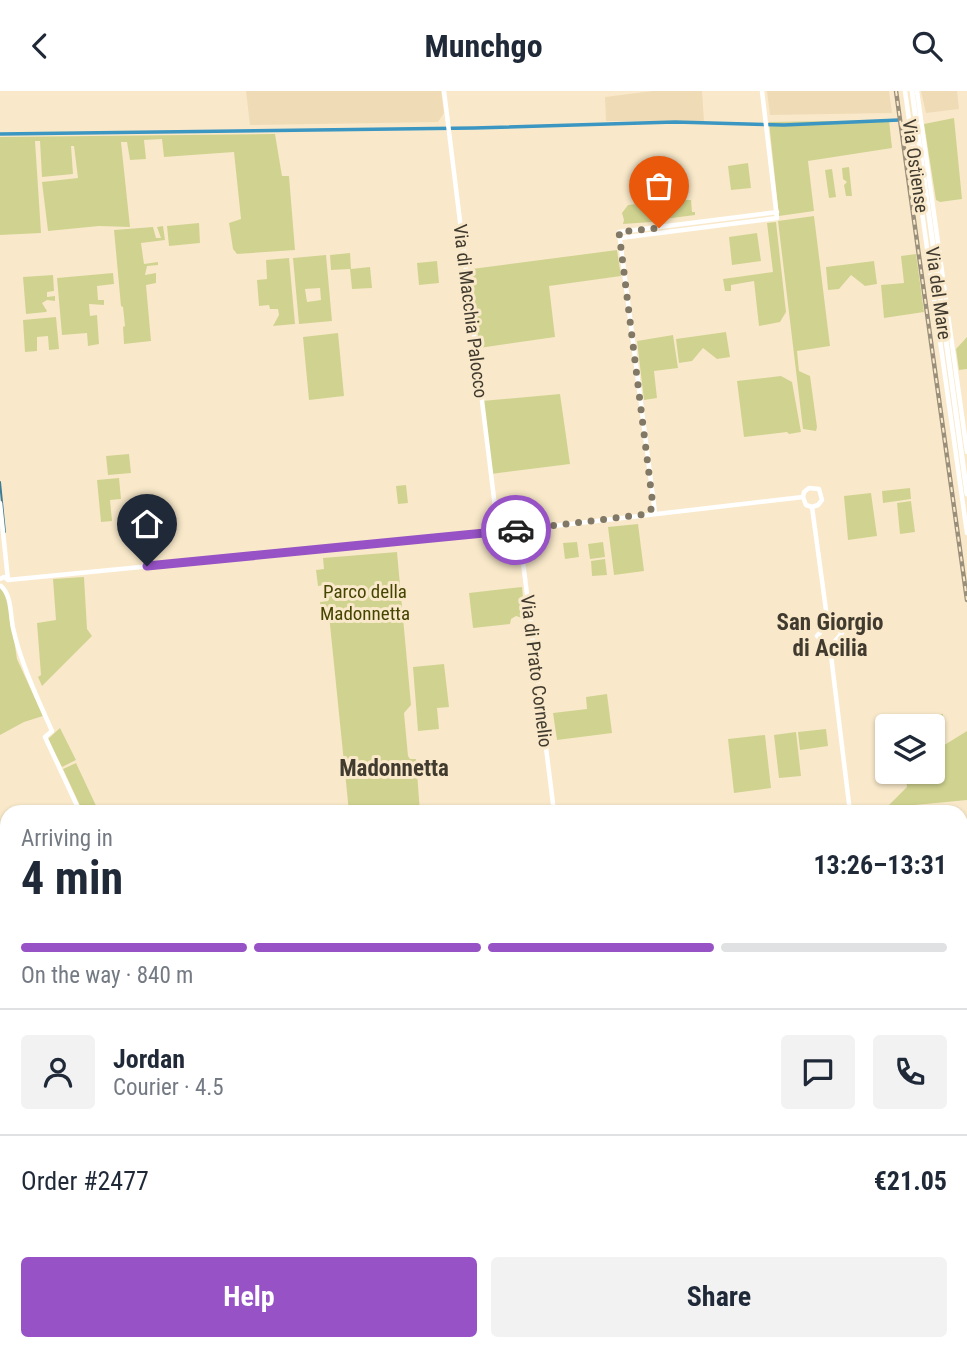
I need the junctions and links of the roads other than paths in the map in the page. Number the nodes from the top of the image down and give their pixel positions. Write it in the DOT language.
graph roads {
  1 [pos="444,91"];
  2 [pos="762,91"];
  3 [pos="905,91"];
  4 [pos="912,91"];
  5 [pos="917,91"];
  6 [pos="967,452"];
  7 [pos="967,494"];
  8 [pos="803,497"];
  9 [pos="0,503"];
  10 [pos="654,505"];
  11 [pos="812,507"];
  12 [pos="655,513"];
  13 [pos="648,514"];
  14 [pos="519,530"];
  15 [pos="498,531"];
  16 [pos="967,533"];
  17 [pos="0,579"];
  18 [pos="8,580"];
  19 [pos="1,586"];
  20 [pos="829,622"];
  21 [pos="830,647"];
  22 [pos="77,805"];
  23 [pos="553,805"];
  24 [pos="849,805"];
  1 -- 15 [label="street, Via di Macchia Palocco"];
  2 -- 10 [label="street"];
  3 -- 16 [label="street, Via Ostiense"];
  4 -- 7 [label="main road, Via del Mare"];
  5 -- 6 [label="street"];
  8 -- 11 [label="street"];
  8 -- 11 [label="street"];
  8 -- 12 [label="street"];
  9 -- 18 [label="street"];
  10 -- 12 [label="street"];
  10 -- 13 [label="street"];
  11 -- 20 [label="street"];
  12 -- 13 [label="street"];
  13 -- 14 [label="street"];
  14 -- 15 [label="street"];
  14 -- 23 [label="street, Via di Prato Cornelio"];
  15 -- 18 [label="street"];
  17 -- 18 [label="street"];
  18 -- 19 [label="street"];
  19 -- 22 [label="street"];
  20 -- 21 [label="street"];
  20 -- 21 [label="street"];
  21 -- 24 [label="street"];
}
